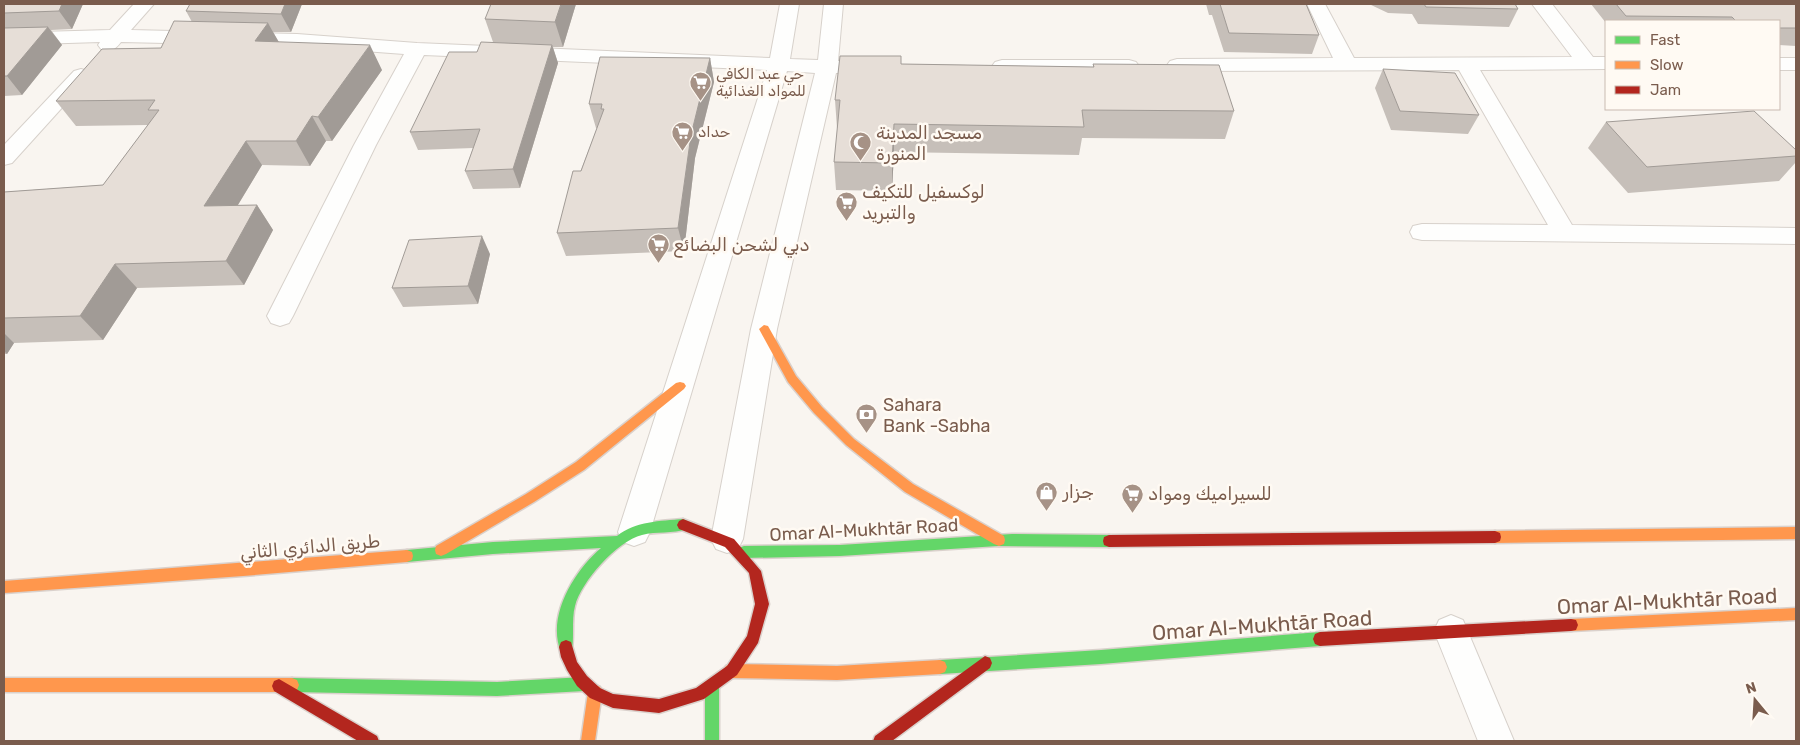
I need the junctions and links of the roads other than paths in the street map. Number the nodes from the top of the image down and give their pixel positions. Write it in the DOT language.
graph roads {
  1 [pos="144,4"];
  2 [pos="790,4"];
  3 [pos="834,4"];
  4 [pos="1316,4"];
  5 [pos="1542,4"];
  6 [pos="117,36"];
  7 [pos="4,39"];
  8 [pos="417,49"];
  9 [pos="1596,63"];
  10 [pos="1347,64"];
  11 [pos="1466,64"];
  12 [pos="1780,64"];
  13 [pos="1796,64"];
  14 [pos="779,65"];
  15 [pos="984,66"];
  16 [pos="827,67"];
  17 [pos="895,67"];
  18 [pos="4,158"];
  19 [pos="1422,232"];
  20 [pos="1565,234"];
  21 [pos="1796,236"];
  22 [pos="280,316"];
  23 [pos="764,328"];
  24 [pos="680,386"];
  25 [pos="1796,533"];
  26 [pos="627,536"];
  27 [pos="999,540"];
  28 [pos="735,546"];
  29 [pos="435,553"];
  30 [pos="4,587"];
  31 [pos="1796,614"];
  32 [pos="1451,631"];
  33 [pos="986,663"];
  34 [pos="731,671"];
  35 [pos="584,684"];
  36 [pos="4,685"];
  37 [pos="278,685"];
  38 [pos="712,688"];
  39 [pos="595,692"];
  40 [pos="372,741"];
  41 [pos="588,741"];
  42 [pos="712,741"];
  43 [pos="880,741"];
  44 [pos="1496,741"];
  1 -- 6 [label="street"];
  2 -- 14 [label="street"];
  3 -- 16 [label="street"];
  4 -- 10 [label="street"];
  5 -- 9 [label="street"];
  6 -- 7 [label="street"];
  6 -- 8 [label="street"];
  6 -- 18 [label="street"];
  8 -- 14 [label="street"];
  8 -- 22 [label="street"];
  9 -- 11 [label="street"];
  10 -- 11 [label="street"];
  10 -- 15 [label="street"];
  11 -- 20 [label="street"];
  12 -- 13 [label="street"];
  14 -- 16 [label="street"];
  14 -- 24 [label="street"];
  16 -- 17 [label="street"];
  16 -- 23 [label="street"];
  19 -- 20 [label="street"];
  20 -- 21 [label="street"];
  23 -- 27 [label="main road"];
  23 -- 28 [label="street"];
  24 -- 26 [label="street"];
  24 -- 29 [label="main road"];
  25 -- 27 [label="main road, Omar Al-Mukhtār Road"];
  26 -- 28 [label="main road, Omar Al-Mukhtār Road"];
  26 -- 29 [label="main road, طريق الدائري الثاني"];
  26 -- 35 [label="main road"];
  27 -- 28 [label="main road, Omar Al-Mukhtār Road"];
  28 -- 34 [label="main road"];
  29 -- 30 [label="main road, طريق الدائري الثاني"];
  31 -- 32 [label="main road, Omar Al-Mukhtār Road"];
  32 -- 33 [label="main road, Omar Al-Mukhtār Road"];
  32 -- 44 [label="street"];
  33 -- 34 [label="main road, Omar Al-Mukhtār Road"];
  33 -- 43 [label="main road"];
  34 -- 38 [label="main road"];
  35 -- 37 [label="main road"];
  35 -- 39 [label="main road"];
  36 -- 37 [label="main road"];
  37 -- 40 [label="main road"];
  38 -- 39 [label="main road"];
  38 -- 42 [label="main road"];
  39 -- 41 [label="main road"];
}
